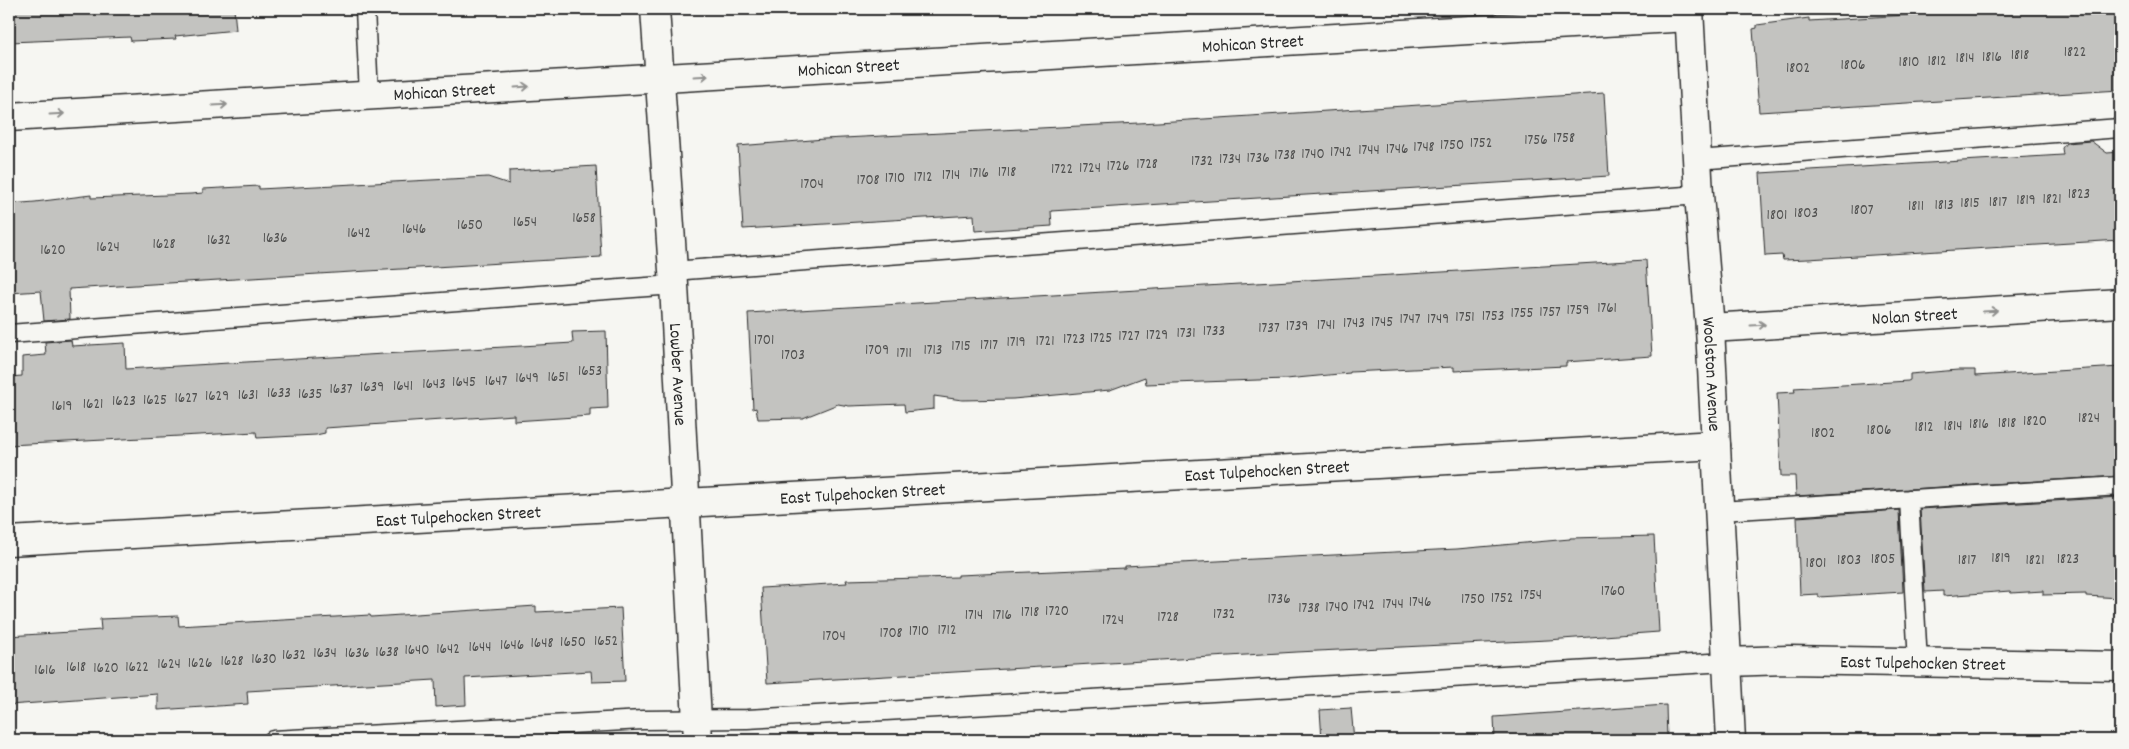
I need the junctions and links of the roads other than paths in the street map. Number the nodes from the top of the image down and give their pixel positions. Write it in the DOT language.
graph roads {
  1 [pos="365,9"];
  2 [pos="656,9"];
  3 [pos="1689,13"];
  4 [pos="660,78"];
  5 [pos="369,96"];
  6 [pos="9,117"];
  7 [pos="2120,128"];
  8 [pos="1697,160"];
  9 [pos="1699,195"];
  10 [pos="673,278"];
  11 [pos="2120,303"];
  12 [pos="1710,328"];
  13 [pos="9,334"];
  14 [pos="1716,446"];
  15 [pos="2120,486"];
  16 [pos="1909,499"];
  17 [pos="684,502"];
  18 [pos="1720,511"];
  19 [pos="9,541"];
  20 [pos="1727,662"];
  21 [pos="1918,663"];
  22 [pos="2120,666"];
  23 [pos="697,730"];
  24 [pos="273,740"];
  25 [pos="1732,740"];
  1 -- 5 [label="lane"];
  2 -- 4 [label="street, Lowber Avenue"];
  4 -- 3 [label="street, Mohican Street, one-way"];
  3 -- 8 [label="street, Woolston Avenue"];
  5 -- 4 [label="street, Mohican Street, one-way"];
  4 -- 10 [label="street, Lowber Avenue"];
  6 -- 5 [label="street, Mohican Street, one-way"];
  7 -- 8 [label="lane"];
  8 -- 9 [label="street, Woolston Avenue"];
  9 -- 10 [label="lane"];
  9 -- 12 [label="street, Woolston Avenue"];
  10 -- 13 [label="lane"];
  10 -- 17 [label="street, Lowber Avenue"];
  12 -- 11 [label="street, Nolan Street, one-way"];
  12 -- 14 [label="street, Woolston Avenue"];
  14 -- 17 [label="street, East Tulpehocken Street"];
  14 -- 18 [label="street, Woolston Avenue"];
  15 -- 16 [label="lane"];
  16 -- 18 [label="lane"];
  16 -- 21 [label="lane"];
  17 -- 19 [label="street, East Tulpehocken Street"];
  17 -- 23 [label="street, Lowber Avenue"];
  18 -- 20 [label="street, Woolston Avenue"];
  20 -- 21 [label="street, East Tulpehocken Street"];
  20 -- 23 [label="lane"];
  20 -- 25 [label="street, Woolston Avenue"];
  21 -- 22 [label="street, East Tulpehocken Street"];
  23 -- 24 [label="lane"];
}
